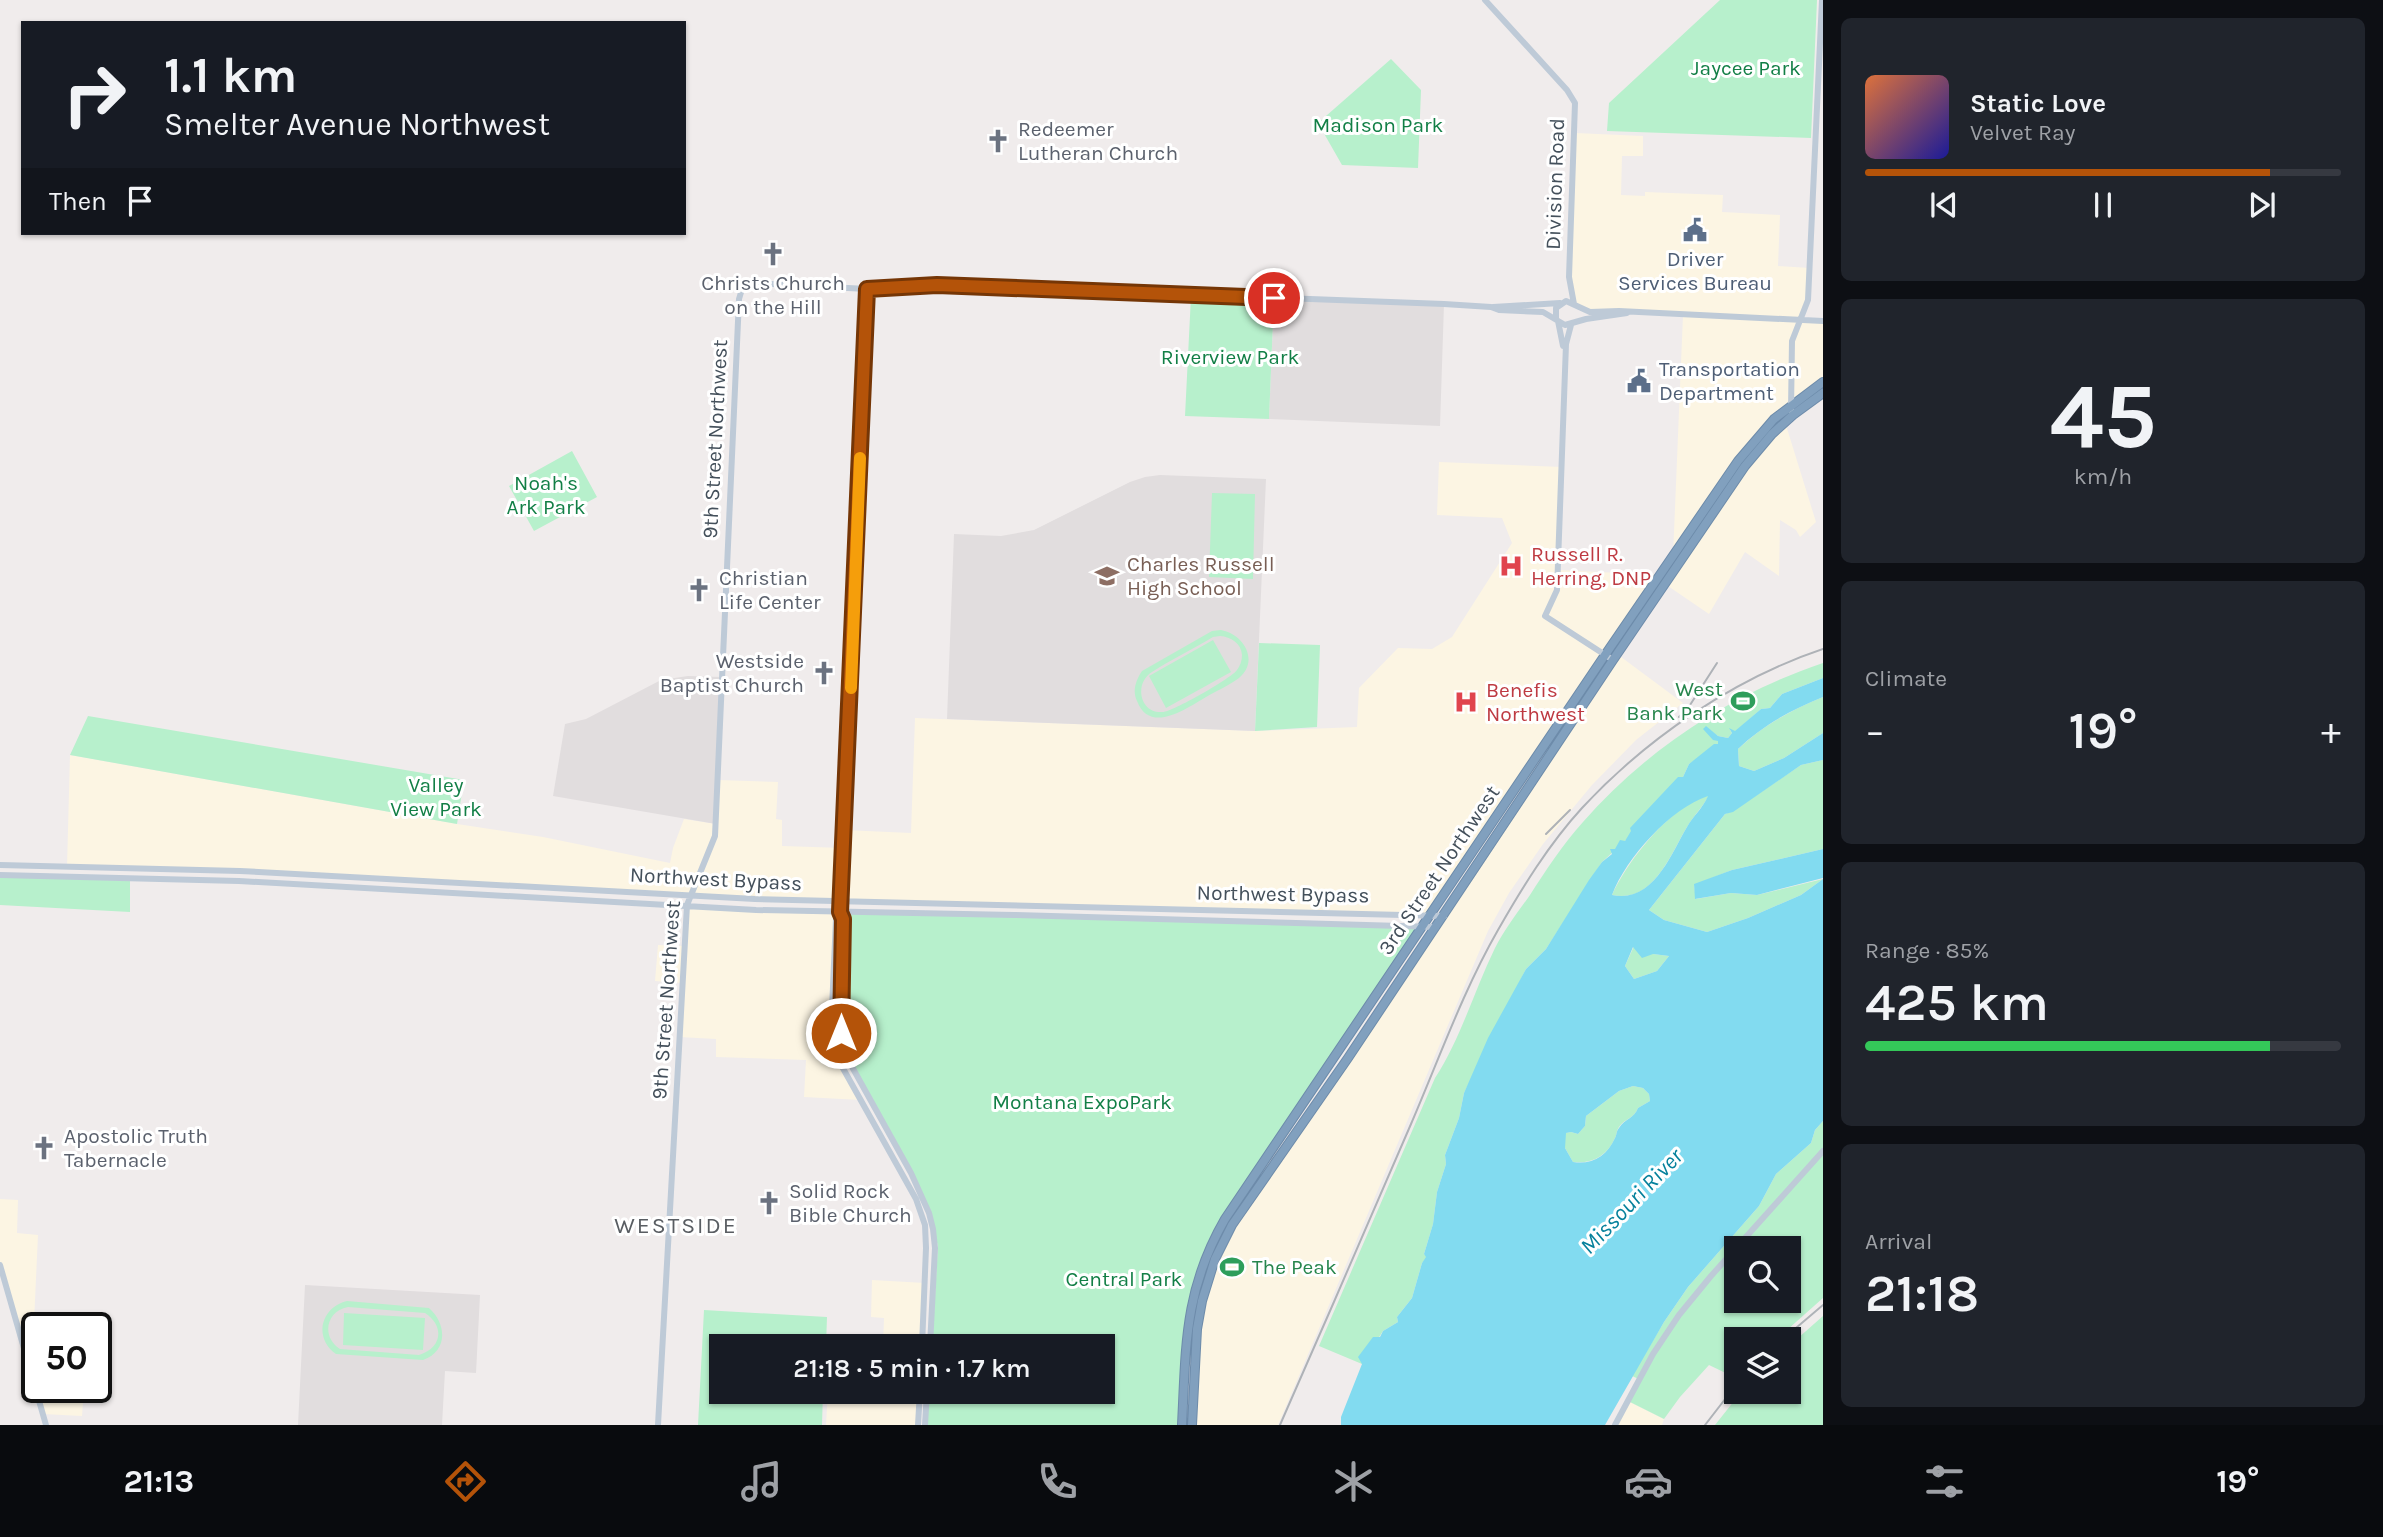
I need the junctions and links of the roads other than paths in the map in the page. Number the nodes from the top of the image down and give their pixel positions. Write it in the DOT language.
graph roads {
  1 [pos="1485,0"];
  2 [pos="1822,0"];
  3 [pos="1822,20"];
  4 [pos="1569,277"];
  5 [pos="867,289"];
  6 [pos="1562,303"];
  7 [pos="1576,306"];
  8 [pos="1491,307"];
  9 [pos="1627,313"];
  10 [pos="1557,320"];
  11 [pos="1798,321"];
  12 [pos="1823,321"];
  13 [pos="1573,323"];
  14 [pos="1566,366"];
  15 [pos="1823,382"];
  16 [pos="1823,393"];
  17 [pos="1791,410"];
  18 [pos="1609,657"];
  19 [pos="1544,754"];
  20 [pos="0,865"];
  21 [pos="0,875"];
  22 [pos="689,895"];
  23 [pos="841,902"];
  24 [pos="687,905"];
  25 [pos="840,912"];
  26 [pos="1429,915"];
  27 [pos="1444,916"];
  28 [pos="1421,927"];
  29 [pos="1436,927"];
  30 [pos="1823,1151"];
  31 [pos="0,1265"];
  32 [pos="922,1334"];
  33 [pos="931,1334"];
  34 [pos="919,1404"];
  35 [pos="926,1404"];
  36 [pos="46,1425"];
  37 [pos="658,1425"];
  38 [pos="918,1425"];
  39 [pos="925,1425"];
  40 [pos="1182,1425"];
  41 [pos="1192,1425"];
  42 [pos="1615,1425"];
  1 -- 4 [label="main road, Division Road"];
  2 -- 3 [label="main road"];
  3 -- 11 [label="main road"];
  4 -- 6 [label="main road, Division Road"];
  4 -- 7 [label="main road, Division Road"];
  5 -- 8 [label="main road"];
  5 -- 22 [label="main road, 9th Street Northwest"];
  5 -- 23 [label="main road"];
  6 -- 7 [label="main road"];
  6 -- 8 [label="main road"];
  6 -- 10 [label="main road"];
  7 -- 9 [label="main road"];
  7 -- 13 [label="main road"];
  8 -- 10 [label="main road"];
  9 -- 11 [label="main road"];
  9 -- 13 [label="main road"];
  10 -- 13 [label="main road"];
  10 -- 14 [label="main road"];
  11 -- 12 [label="main road"];
  11 -- 17 [label="main road"];
  13 -- 14 [label="main road"];
  14 -- 18 [label="main road"];
  15 -- 17 [label="highway, 3rd Street Northwest"];
  16 -- 17 [label="highway, 3rd Street Northwest"];
  17 -- 18 [label="highway, 3rd Street Northwest"];
  18 -- 19 [label="highway, 3rd Street Northwest"];
  19 -- 26 [label="highway, 3rd Street Northwest"];
  19 -- 27 [label="highway, 3rd Street Northwest"];
  20 -- 22 [label="main road, Northwest Bypass"];
  21 -- 24 [label="main road, Northwest Bypass"];
  22 -- 23 [label="main road, Northwest Bypass"];
  22 -- 24 [label="main road, 9th Street Northwest"];
  23 -- 25 [label="main road"];
  23 -- 26 [label="main road, Northwest Bypass"];
  24 -- 25 [label="main road, Northwest Bypass"];
  24 -- 37 [label="main road, 9th Street Northwest"];
  25 -- 28 [label="main road, Northwest Bypass"];
  25 -- 32 [label="main road"];
  25 -- 33 [label="main road"];
  26 -- 27 [label="main road, Northwest Bypass"];
  26 -- 28 [label="highway, 3rd Street Northwest"];
  27 -- 29 [label="highway, 3rd Street Northwest"];
  28 -- 29 [label="main road, Northwest Bypass"];
  28 -- 40 [label="highway, 3rd Street Northwest"];
  29 -- 41 [label="highway, 3rd Street Northwest"];
  30 -- 42 [label="main road"];
  31 -- 36 [label="main road"];
  34 -- 38 [label="main road"];
  35 -- 39 [label="main road"];
}
